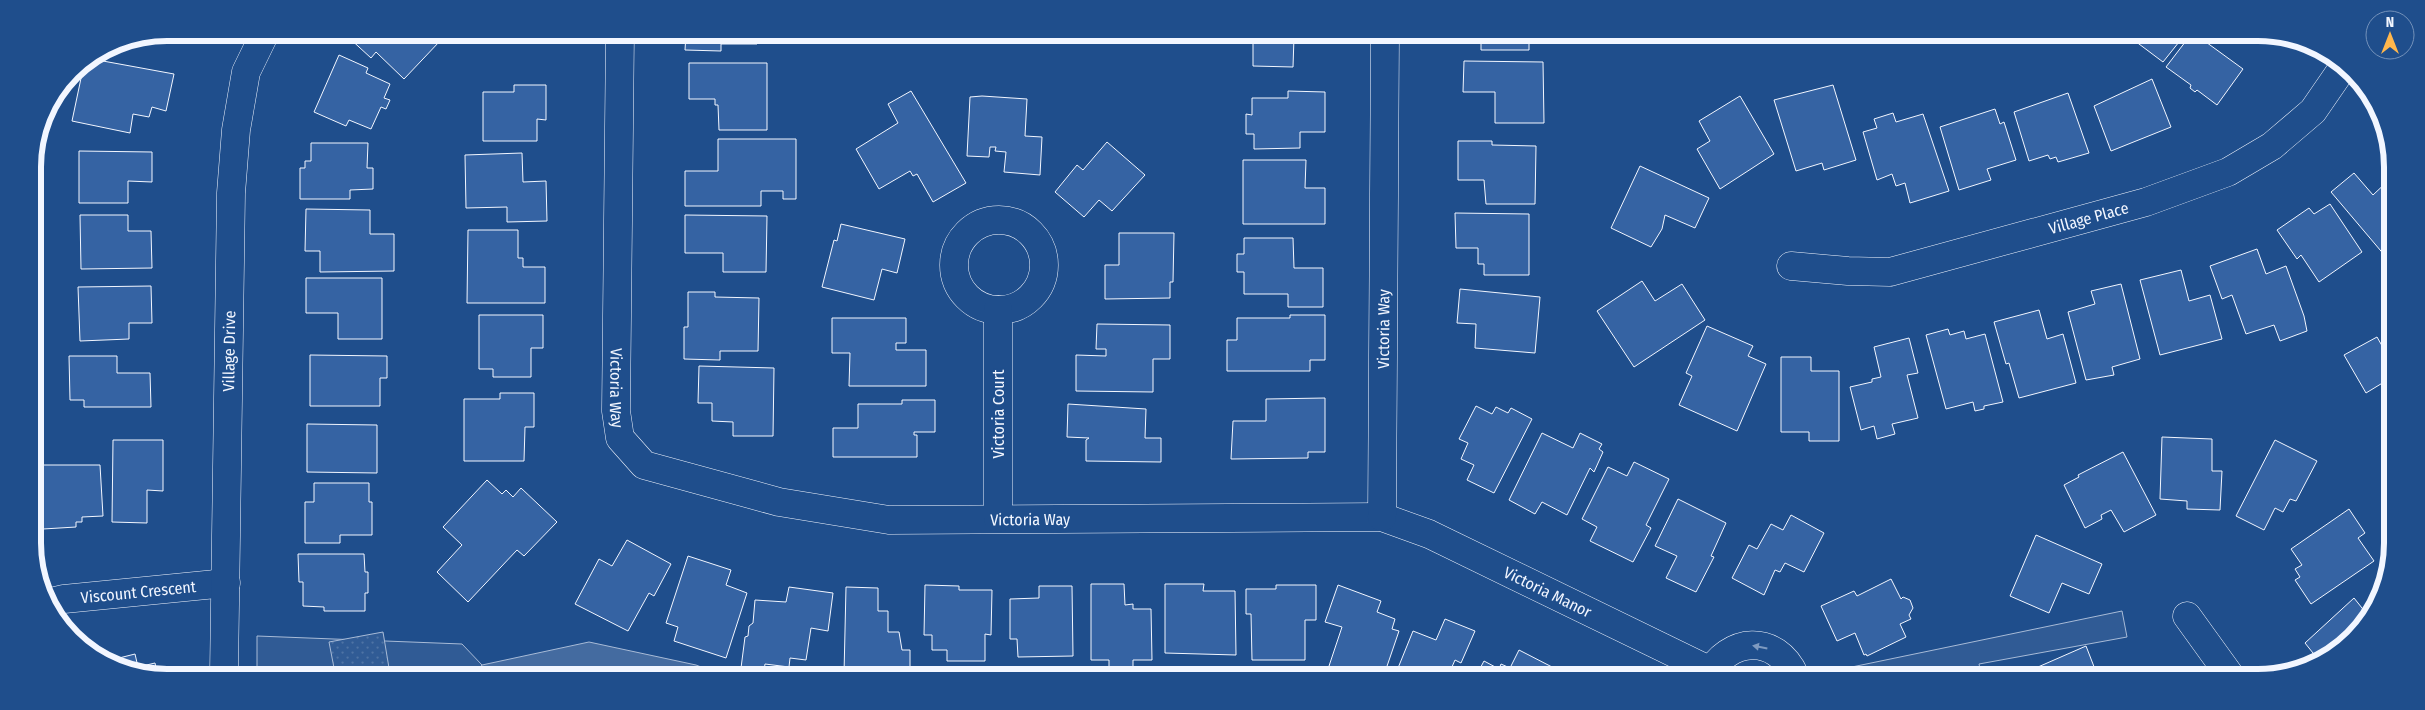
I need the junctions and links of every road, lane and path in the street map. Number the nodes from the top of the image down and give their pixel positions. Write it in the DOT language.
graph roads {
  1 [pos="261,41"];
  2 [pos="620,41"];
  3 [pos="1385,41"];
  4 [pos="2340,72"];
  5 [pos="1791,266"];
  6 [pos="998,310"];
  7 [pos="1382,517"];
  8 [pos="998,518"];
  9 [pos="226,583"];
  10 [pos="55,601"];
  11 [pos="2188,616"];
  12 [pos="1698,668"];
  13 [pos="1712,668"];
  14 [pos="1791,668"];
  15 [pos="2226,668"];
  16 [pos="224,669"];
  1 -- 9 [label="street, Village Drive"];
  2 -- 8 [label="street, Victoria Way"];
  3 -- 7 [label="street, Victoria Way"];
  4 -- 5 [label="street, Village Place"];
  6 -- 8 [label="street, Victoria Court"];
  7 -- 8 [label="street, Victoria Way"];
  7 -- 12 [label="street, Victoria Manor"];
  9 -- 10 [label="street, Viscount Crescent"];
  9 -- 16 [label="street, Village Drive"];
  11 -- 15 [label="street"];
  14 -- 13 [label="street, Victoria Manor, one-way"];
}
